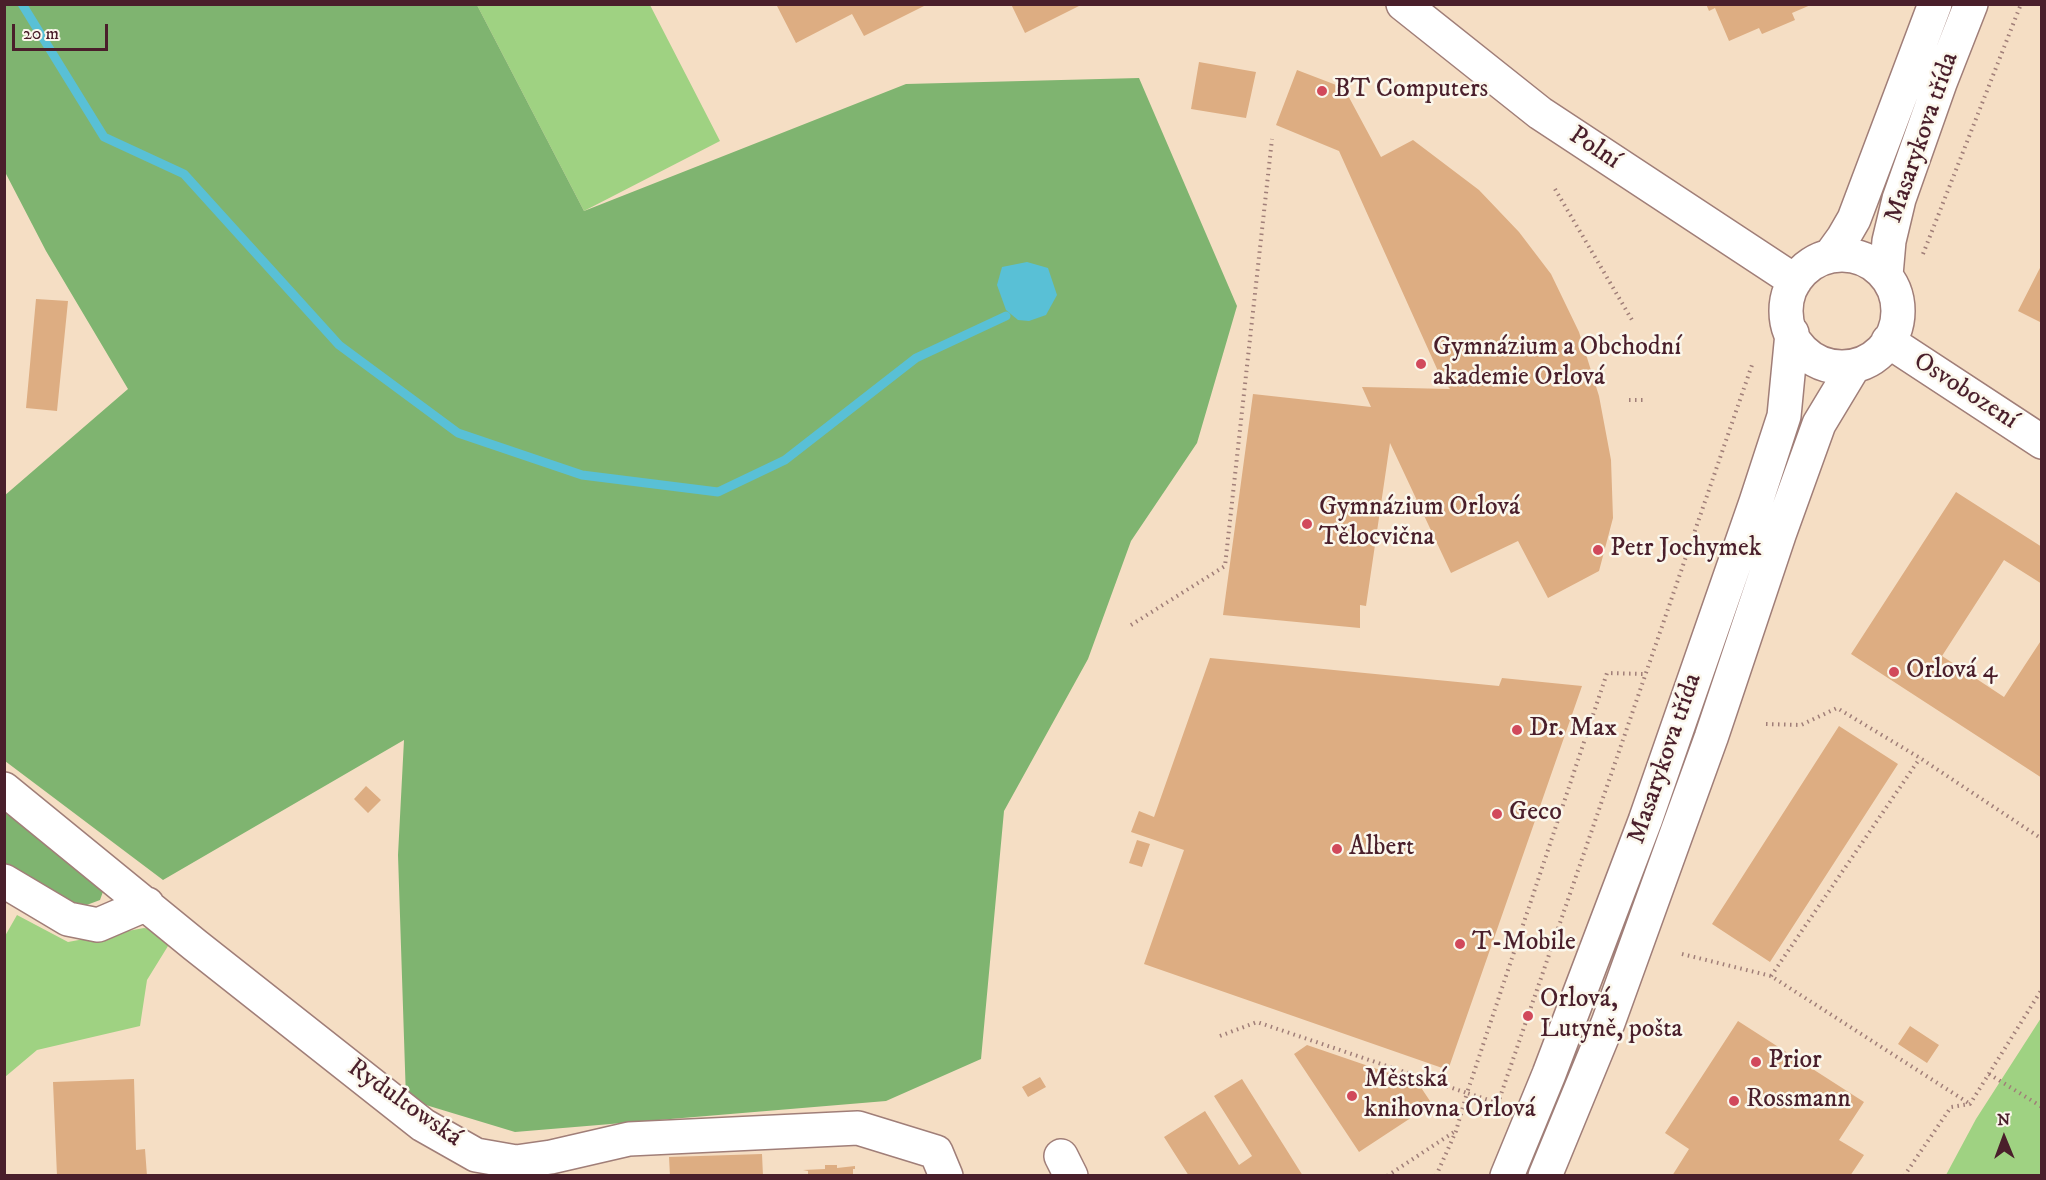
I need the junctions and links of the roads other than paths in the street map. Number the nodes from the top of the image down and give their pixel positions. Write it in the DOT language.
graph roads {
  1 [pos="1403,4"];
  2 [pos="1935,4"];
  3 [pos="1971,4"];
  4 [pos="1830,256"];
  5 [pos="1886,275"];
  6 [pos="1795,281"];
  7 [pos="1792,333"];
  8 [pos="1888,341"];
  9 [pos="1854,366"];
  10 [pos="2042,442"];
  11 [pos="4,789"];
  12 [pos="4,881"];
  13 [pos="147,904"];
  14 [pos="946,1176"];
  15 [pos="1507,1176"];
  16 [pos="1545,1176"];
  1 -- 6 [label="street, Polní"];
  2 -- 4 [label="street, Masarykova třída"];
  3 -- 5 [label="street, Masarykova třída"];
  4 -- 5 [label="street"];
  4 -- 6 [label="street"];
  5 -- 8 [label="street"];
  6 -- 7 [label="street"];
  7 -- 9 [label="street"];
  7 -- 15 [label="street, Masarykova třída"];
  8 -- 9 [label="street"];
  8 -- 10 [label="street, Osvobození"];
  9 -- 16 [label="street, Masarykova třída"];
  11 -- 13 [label="street, Rydultowská"];
  12 -- 13 [label="street"];
  13 -- 14 [label="street, Rydultowská"];
}
